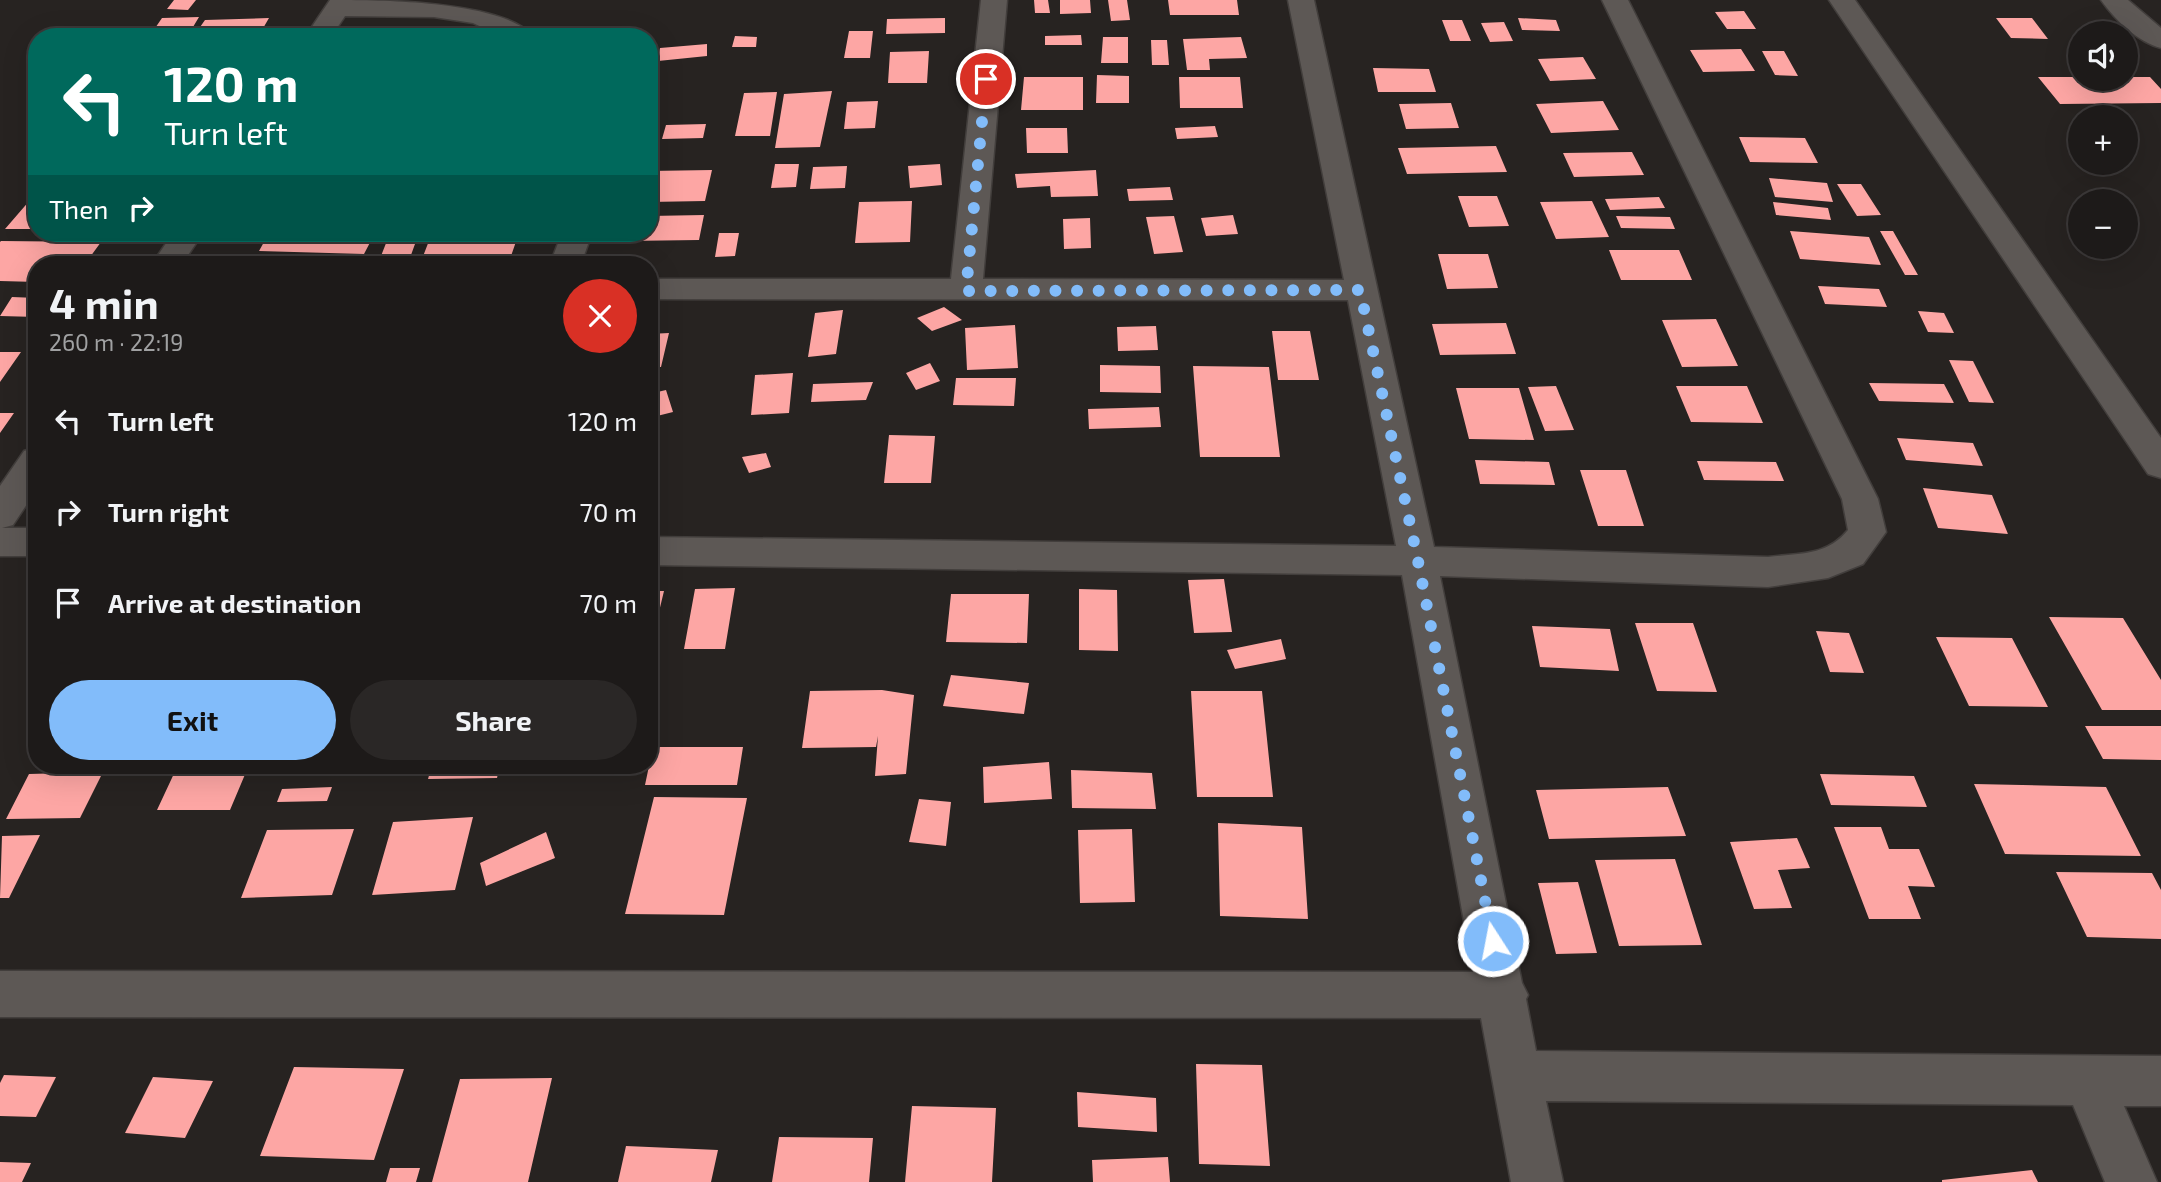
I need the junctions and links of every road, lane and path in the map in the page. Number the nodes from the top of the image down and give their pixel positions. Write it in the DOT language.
graph roads {
  1 [pos="994,0"];
  2 [pos="1301,0"];
  3 [pos="1615,0"];
  4 [pos="1843,0"];
  5 [pos="2114,0"];
  6 [pos="340,5"];
  7 [pos="324,28"];
  8 [pos="510,28"];
  9 [pos="2161,40"];
  10 [pos="658,289"];
  11 [pos="1360,290"];
  12 [pos="966,291"];
  13 [pos="2161,465"];
  14 [pos="28,473"];
  15 [pos="0,515"];
  16 [pos="0,542"];
  17 [pos="28,542"];
  18 [pos="658,551"];
  19 [pos="1418,561"];
  20 [pos="0,994"];
  21 [pos="1504,995"];
  22 [pos="1519,1076"];
  23 [pos="2088,1081"];
  24 [pos="2161,1081"];
  25 [pos="1537,1182"];
  26 [pos="2131,1182"];
  1 -- 12 [label="street"];
  2 -- 11 [label="street"];
  3 -- 19 [label="street"];
  4 -- 13 [label="street"];
  5 -- 9 [label="street"];
  6 -- 7 [label="street"];
  6 -- 8 [label="street"];
  10 -- 12 [label="street"];
  11 -- 12 [label="street"];
  11 -- 19 [label="street"];
  14 -- 15 [label="street"];
  16 -- 17 [label="street"];
  18 -- 19 [label="street"];
  19 -- 21 [label="street"];
  20 -- 21 [label="street"];
  21 -- 22 [label="street"];
  22 -- 23 [label="street"];
  22 -- 25 [label="street"];
  23 -- 24 [label="street"];
  23 -- 26 [label="street"];
}
